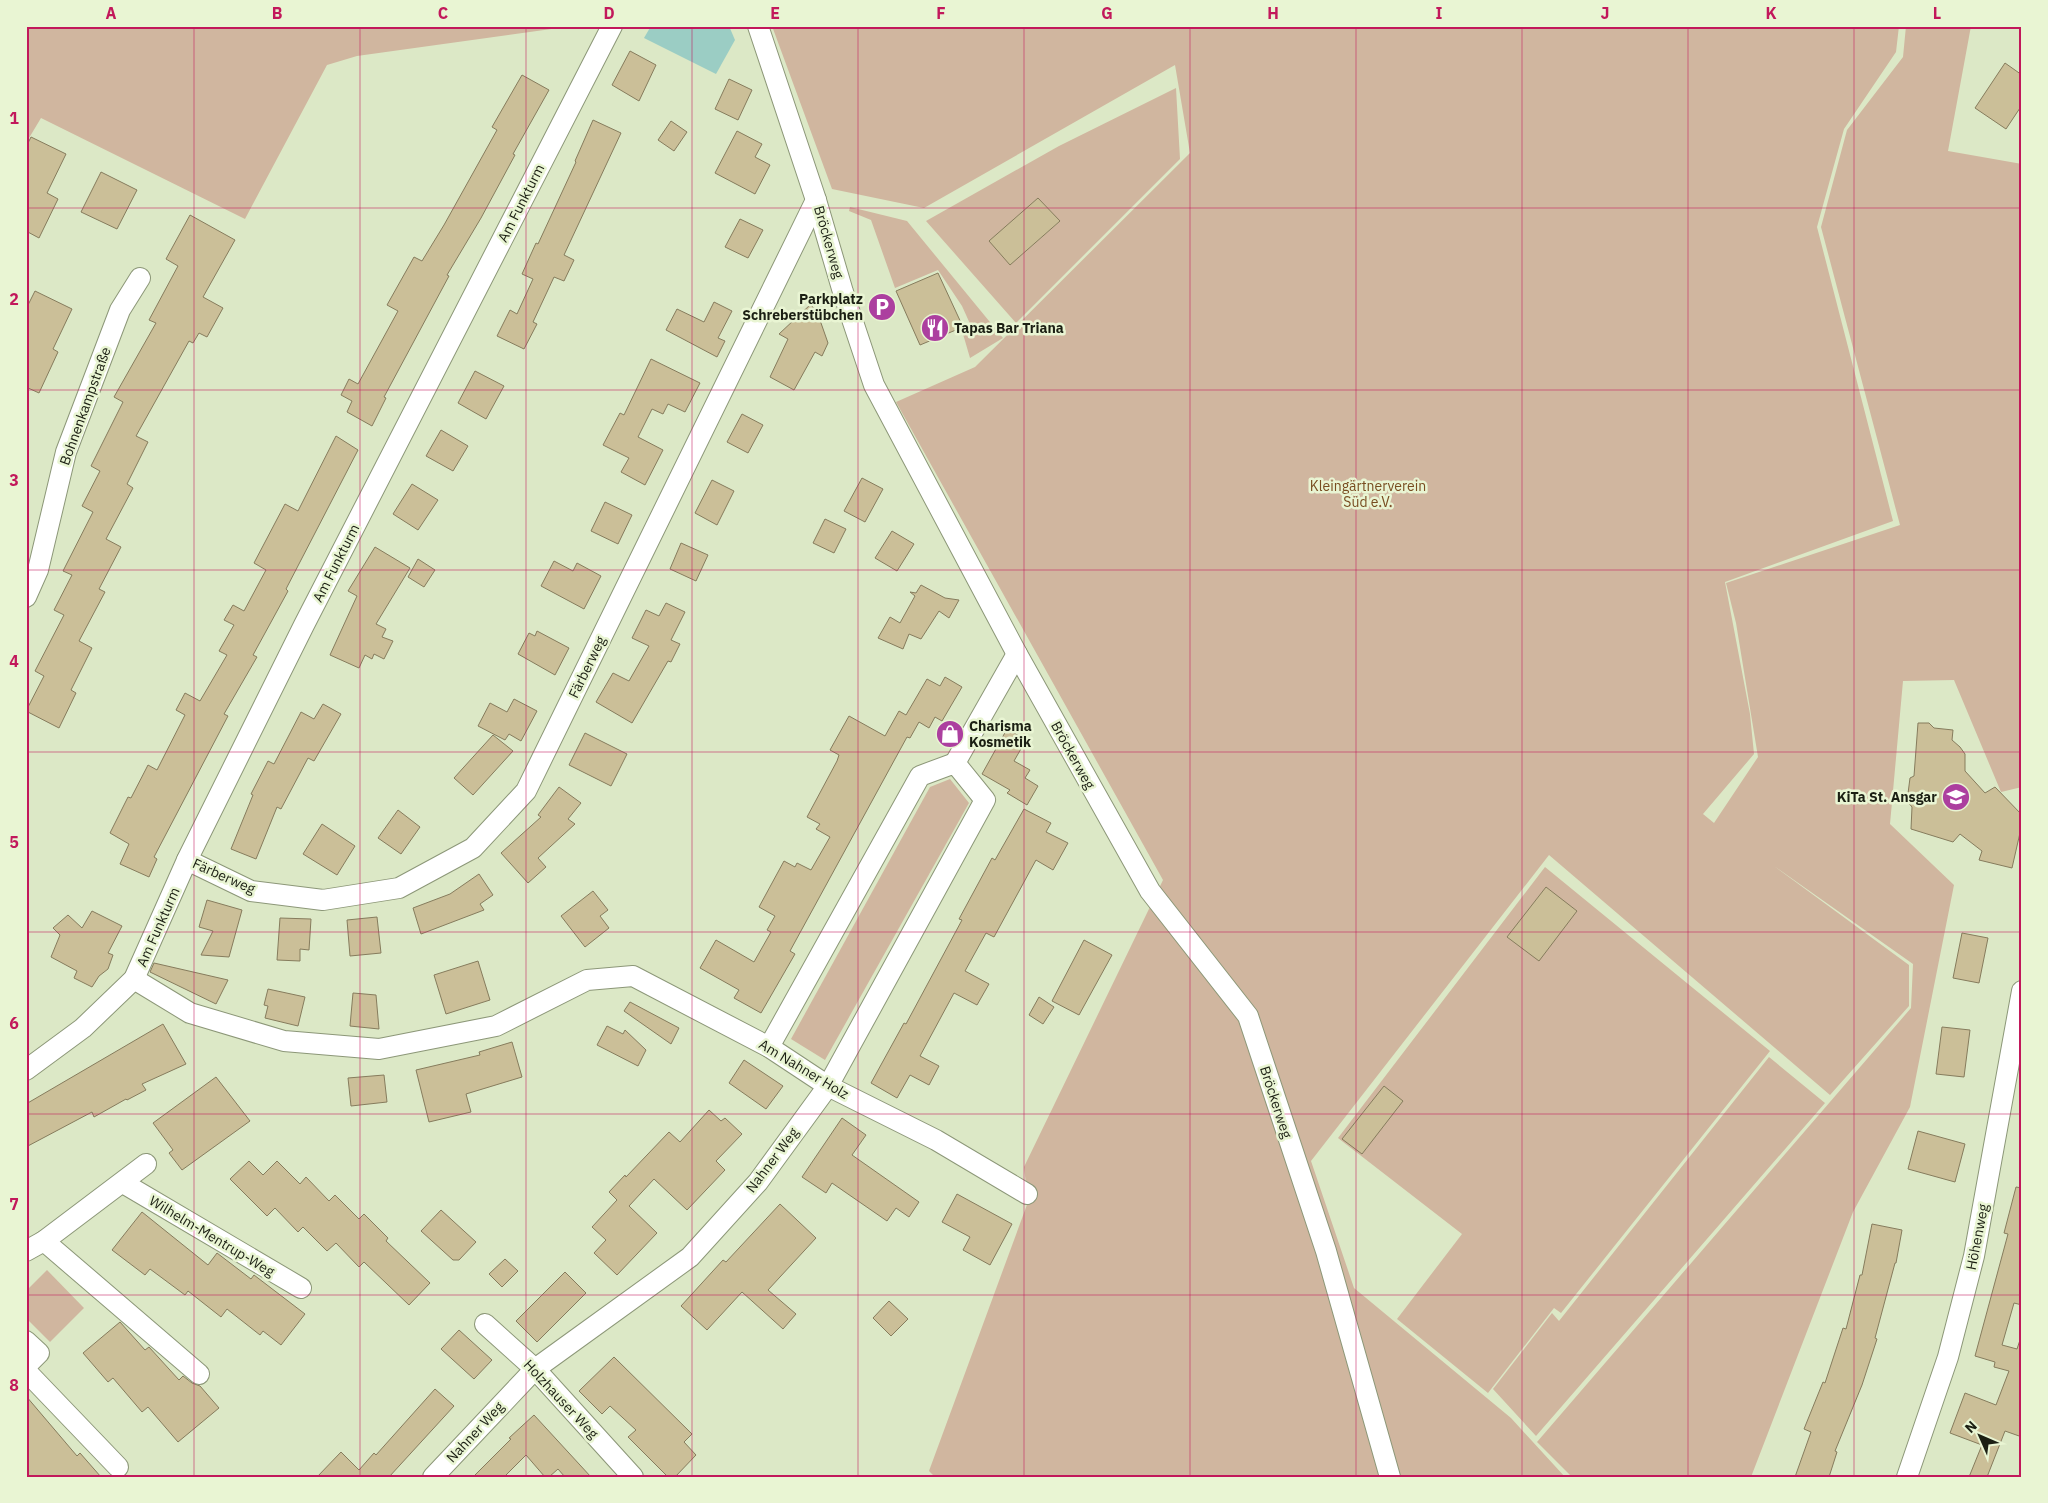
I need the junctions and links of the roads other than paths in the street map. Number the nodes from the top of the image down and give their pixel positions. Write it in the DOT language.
graph roads {
  1 [pos="612,26"];
  2 [pos="758,26"];
  3 [pos="816,200"];
  4 [pos="140,278"];
  5 [pos="26,597"];
  6 [pos="1017,654"];
  7 [pos="955,763"];
  8 [pos="187,860"];
  9 [pos="134,979"];
  10 [pos="2022,991"];
  11 [pos="769,1047"];
  12 [pos="26,1070"];
  13 [pos="828,1086"];
  14 [pos="146,1164"];
  15 [pos="123,1183"];
  16 [pos="1027,1194"];
  17 [pos="35,1246"];
  18 [pos="301,1288"];
  19 [pos="486,1324"];
  20 [pos="26,1341"];
  21 [pos="26,1366"];
  22 [pos="535,1369"];
  23 [pos="26,1371"];
  24 [pos="199,1374"];
  25 [pos="118,1468"];
  26 [pos="433,1477"];
  27 [pos="633,1477"];
  28 [pos="1390,1477"];
  29 [pos="1908,1477"];
  1 -- 8 [label="street, Am Funkturm"];
  2 -- 3 [label="street, Bröckerweg"];
  3 -- 6 [label="street, Bröckerweg"];
  3 -- 8 [label="street, Färberweg"];
  4 -- 5 [label="street, Bohnenkampstraße"];
  6 -- 7 [label="street"];
  6 -- 28 [label="street, Bröckerweg"];
  7 -- 11 [label="street"];
  7 -- 13 [label="street, Nahner Weg"];
  8 -- 9 [label="street, Am Funkturm"];
  9 -- 11 [label="street, Am Nahner Holz"];
  9 -- 12 [label="street, Am Funkturm"];
  10 -- 29 [label="street, Höhenweg"];
  11 -- 13 [label="street, Am Nahner Holz"];
  13 -- 16 [label="street, Am Nahner Holz"];
  13 -- 22 [label="street, Nahner Weg"];
  14 -- 15 [label="street"];
  15 -- 17 [label="street"];
  15 -- 18 [label="street, Wilhelm-Mentrup-Weg"];
  17 -- 24 [label="street"];
  19 -- 22 [label="street, Holzhauser Weg"];
  20 -- 21 [label="street"];
  22 -- 26 [label="street, Nahner Weg"];
  22 -- 27 [label="street, Holzhauser Weg"];
  23 -- 25 [label="street"];
}
